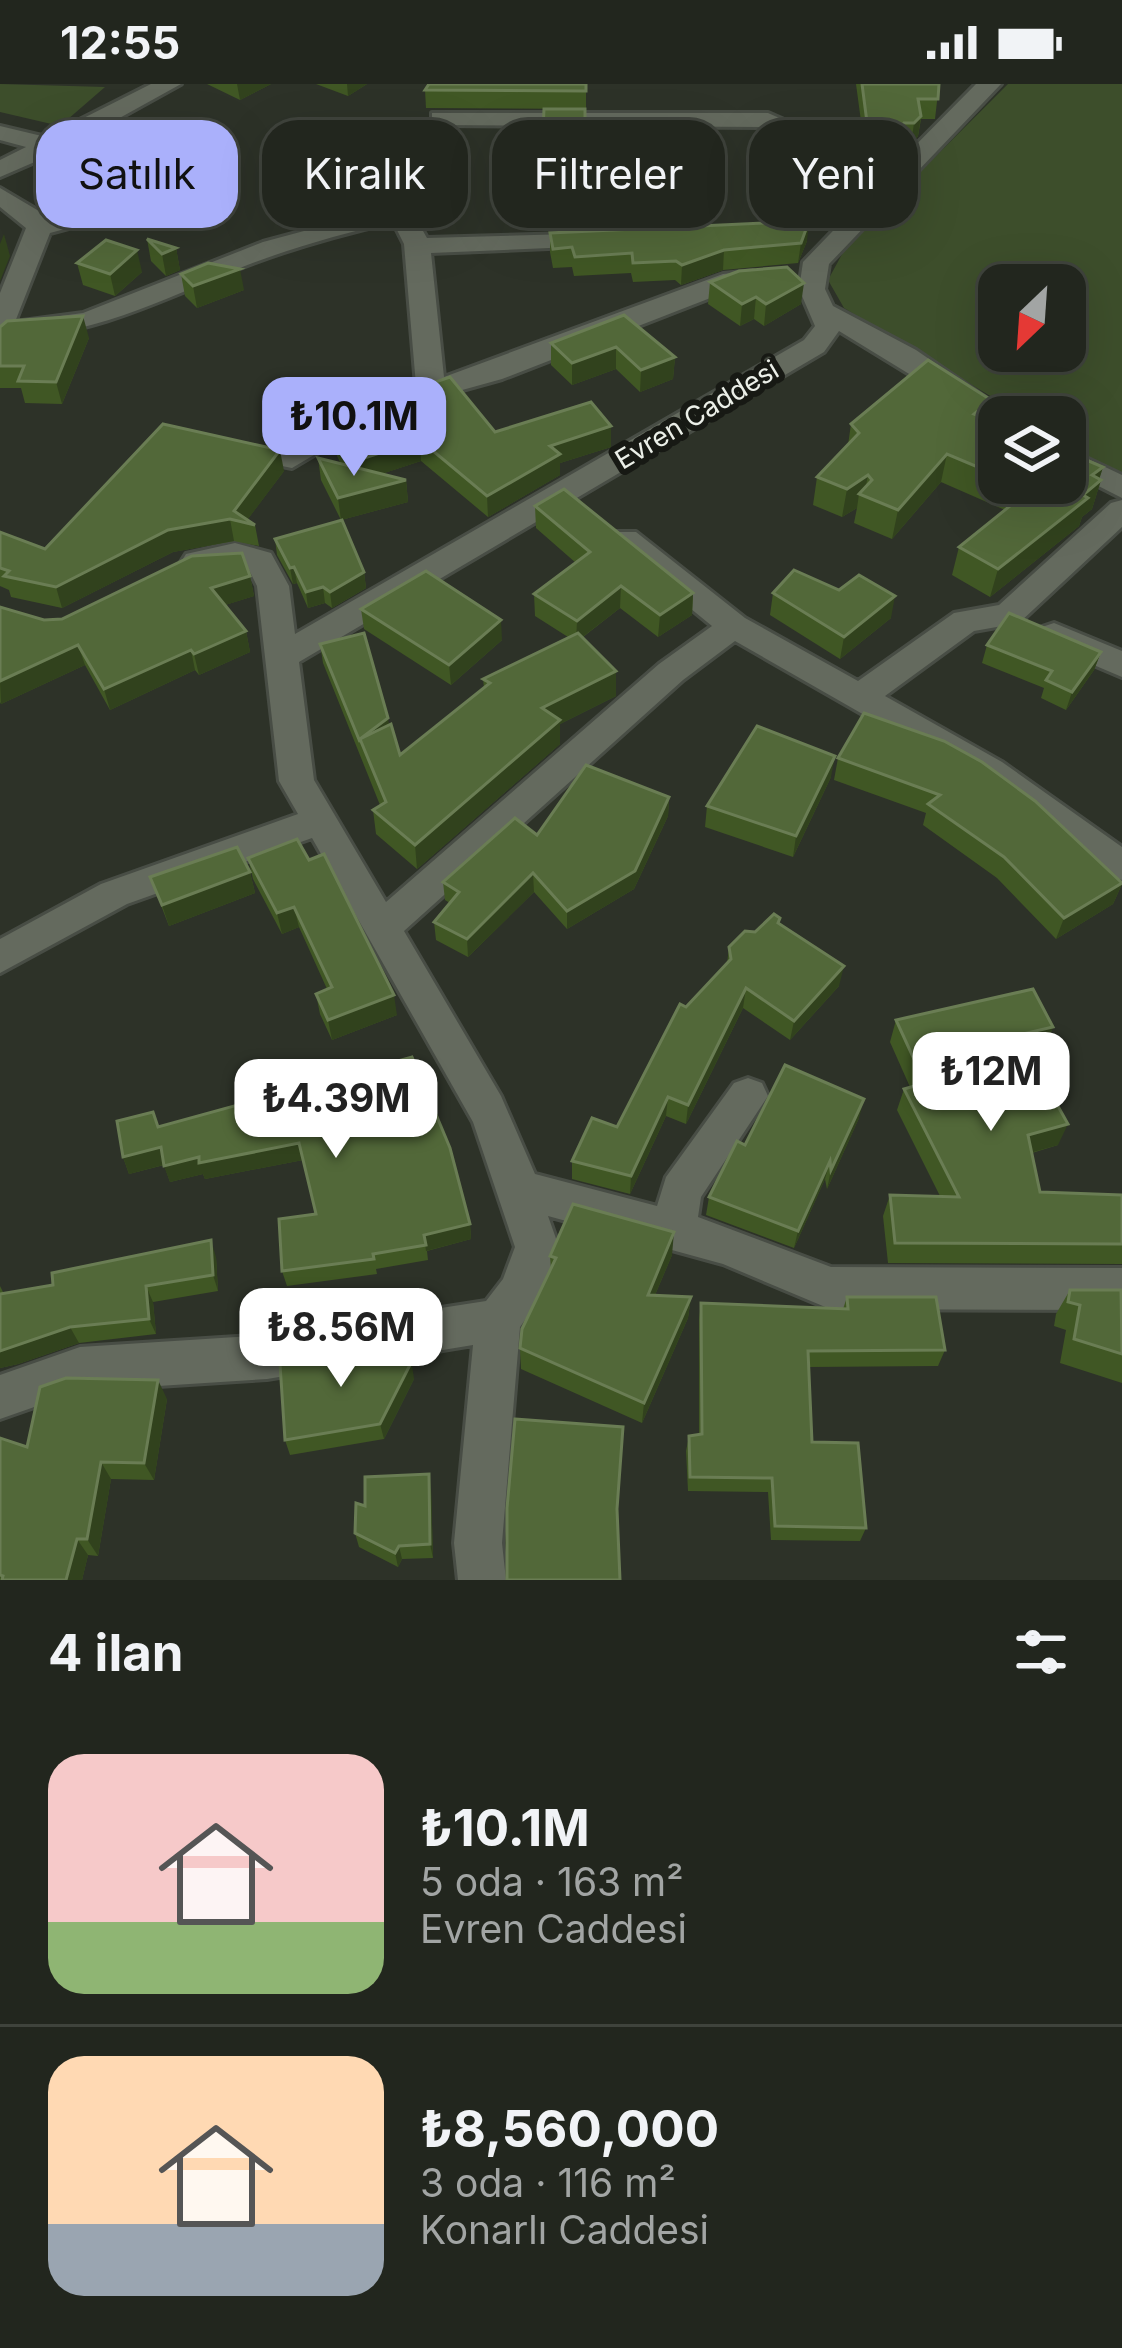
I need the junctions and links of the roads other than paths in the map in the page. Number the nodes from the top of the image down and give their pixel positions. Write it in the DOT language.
graph roads {
  1 [pos="169,84"];
  2 [pos="989,84"];
  3 [pos="440,118"];
  4 [pos="100,120"];
  5 [pos="768,120"];
  6 [pos="0,133"];
  7 [pos="36,142"];
  8 [pos="36,153"];
  9 [pos="918,156"];
  10 [pos="0,170"];
  11 [pos="0,196"];
  12 [pos="36,219"];
  13 [pos="38,228"];
  14 [pos="828,228"];
  15 [pos="621,237"];
  16 [pos="417,244"];
  17 [pos="811,274"];
  18 [pos="825,312"];
  19 [pos="0,329"];
  20 [pos="431,390"];
  21 [pos="978,406"];
  22 [pos="292,459"];
  23 [pos="1086,468"];
  24 [pos="1122,488"];
  25 [pos="585,506"];
  26 [pos="1122,510"];
  27 [pos="161,574"];
  28 [pos="1008,615"];
  29 [pos="734,626"];
  30 [pos="283,656"];
  31 [pos="1122,665"];
  32 [pos="859,697"];
  33 [pos="317,822"];
  34 [pos="1122,866"];
  35 [pos="382,928"];
  36 [pos="0,957"];
  37 [pos="748,1096"];
  38 [pos="517,1188"];
  39 [pos="674,1230"];
  40 [pos="1122,1288"];
  41 [pos="499,1321"];
  42 [pos="0,1397"];
  43 [pos="482,1580"];
  1 -- 4 [label="street"];
  2 -- 9 [label="street"];
  3 -- 5 [label="street"];
  6 -- 7 [label="street"];
  8 -- 10 [label="street"];
  11 -- 12 [label="street"];
  13 -- 19 [label="street"];
  14 -- 17 [label="street"];
  15 -- 16 [label="street"];
  16 -- 19 [label="street"];
  16 -- 20 [label="street"];
  17 -- 18 [label="street"];
  17 -- 20 [label="street"];
  18 -- 21 [label="street"];
  18 -- 25 [label="street, Evren Caddesi"];
  20 -- 22 [label="street"];
  23 -- 24 [label="street"];
  25 -- 29 [label="street"];
  25 -- 30 [label="street, Evren Caddesi"];
  26 -- 28 [label="street"];
  27 -- 30 [label="street"];
  28 -- 31 [label="street"];
  28 -- 32 [label="street"];
  29 -- 32 [label="street"];
  29 -- 35 [label="street"];
  30 -- 33 [label="street"];
  32 -- 34 [label="street"];
  33 -- 35 [label="street"];
  33 -- 36 [label="street"];
  35 -- 38 [label="street"];
  37 -- 39 [label="street"];
  38 -- 39 [label="street"];
  38 -- 41 [label="street"];
  39 -- 40 [label="street"];
  41 -- 42 [label="street"];
  41 -- 43 [label="street"];
}
